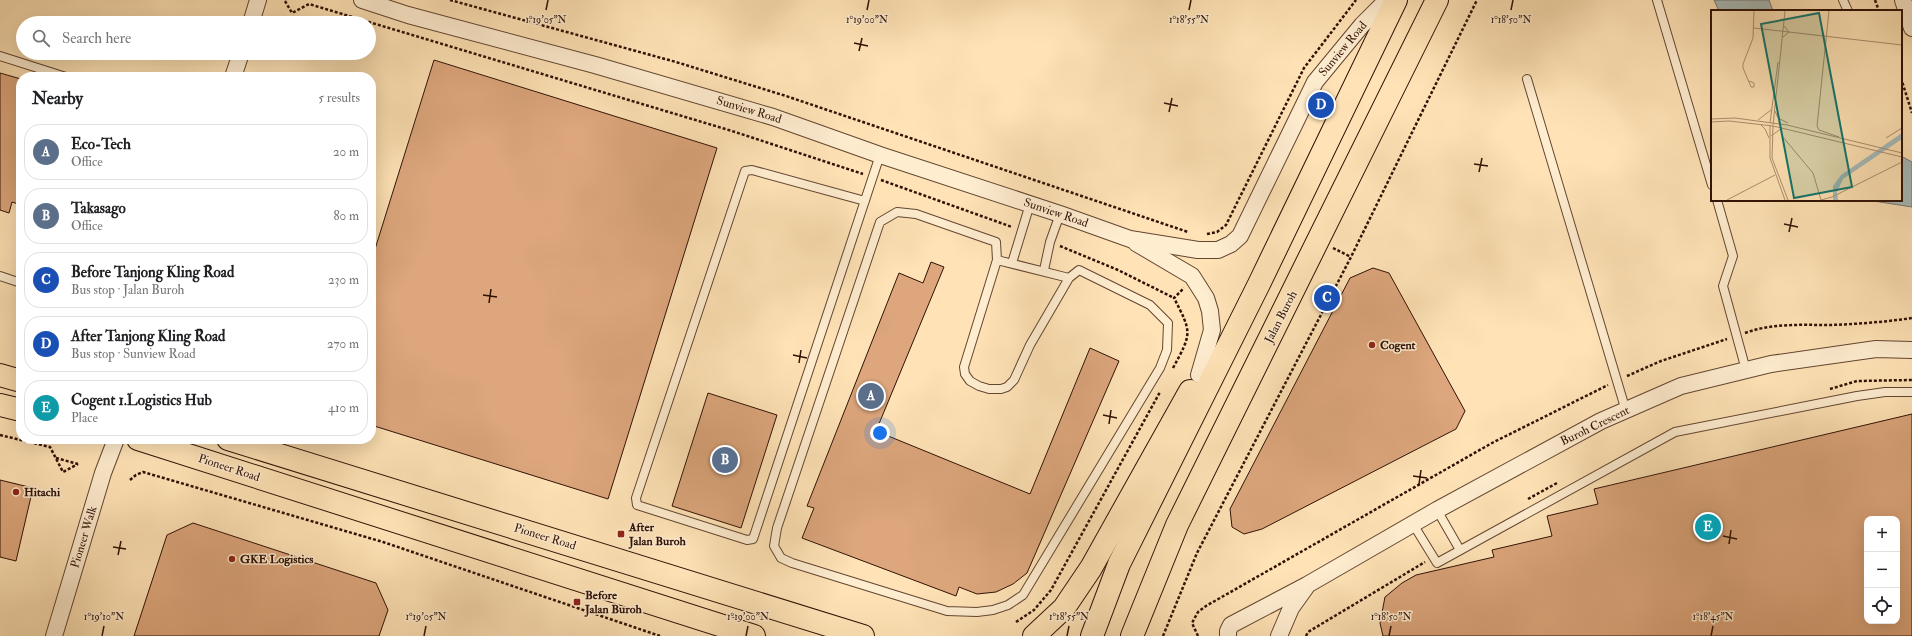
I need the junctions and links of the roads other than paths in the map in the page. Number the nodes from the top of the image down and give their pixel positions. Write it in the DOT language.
graph roads {
  1 [pos="258,0"];
  2 [pos="362,0"];
  3 [pos="1387,0"];
  4 [pos="1396,0"];
  5 [pos="1437,0"];
  6 [pos="1656,0"];
  7 [pos="1844,0"];
  8 [pos="1903,0"];
  9 [pos="1848,10"];
  10 [pos="253,16"];
  11 [pos="1909,24"];
  12 [pos="0,56"];
  13 [pos="239,60"];
  14 [pos="50,72"];
  15 [pos="235,72"];
  16 [pos="1527,79"];
  17 [pos="880,155"];
  18 [pos="1711,182"];
  19 [pos="865,201"];
  20 [pos="1717,201"];
  21 [pos="1030,204"];
  22 [pos="1060,214"];
  23 [pos="1130,239"];
  24 [pos="997,260"];
  25 [pos="1012,263"];
  26 [pos="1044,270"];
  27 [pos="0,276"];
  28 [pos="1069,278"];
  29 [pos="16,281"];
  30 [pos="1259,284"];
  31 [pos="1912,342"];
  32 [pos="1893,349"];
  33 [pos="1912,350"];
  34 [pos="1746,370"];
  35 [pos="0,375"];
  36 [pos="1199,375"];
  37 [pos="16,380"];
  38 [pos="1912,392"];
  39 [pos="0,405"];
  40 [pos="16,409"];
  41 [pos="1626,411"];
  42 [pos="114,444"];
  43 [pos="154,444"];
  44 [pos="244,444"];
  45 [pos="1437,510"];
  46 [pos="1413,524"];
  47 [pos="1460,550"];
  48 [pos="1306,585"];
  49 [pos="1138,630"];
  50 [pos="54,636"];
  51 [pos="754,636"];
  52 [pos="863,636"];
  53 [pos="1034,636"];
  54 [pos="1092,636"];
  55 [pos="1228,636"];
  56 [pos="1280,636"];
  1 -- 10 [label="street"];
  2 -- 17 [label="street, Sunview Road"];
  3 -- 23 [label="street, Sunview Road"];
  4 -- 30 [label="main road"];
  5 -- 49 [label="main road, Jalan Buroh"];
  6 -- 18 [label="lane"];
  7 -- 9 [label="lane"];
  8 -- 11 [label="street"];
  12 -- 14 [label="lane"];
  13 -- 15 [label="street"];
  16 -- 41 [label="lane"];
  17 -- 19 [label="lane"];
  17 -- 21 [label="street, Sunview Road"];
  19 -- 19 [label="lane"];
  20 -- 34 [label="lane"];
  21 -- 22 [label="street, Sunview Road"];
  21 -- 25 [label="lane"];
  22 -- 23 [label="street, Sunview Road"];
  22 -- 26 [label="lane"];
  23 -- 36 [label="street, Sunview Road"];
  24 -- 25 [label="lane"];
  24 -- 28 [label="lane"];
  24 -- 28 [label="lane"];
  25 -- 26 [label="lane"];
  26 -- 28 [label="lane"];
  27 -- 29 [label="lane"];
  30 -- 36 [label="main road"];
  30 -- 54 [label="main road"];
  31 -- 32 [label="street"];
  32 -- 33 [label="street, Buroh Crescent"];
  32 -- 34 [label="street, Buroh Crescent"];
  34 -- 41 [label="street, Buroh Crescent"];
  35 -- 37 [label="main road"];
  36 -- 53 [label="main road"];
  38 -- 47 [label="lane"];
  39 -- 40 [label="main road"];
  41 -- 45 [label="street, Buroh Crescent"];
  42 -- 50 [label="street, Pioneer Walk"];
  43 -- 51 [label="main road, Pioneer Road"];
  44 -- 52 [label="main road, Pioneer Road"];
  45 -- 46 [label="street, Buroh Crescent"];
  45 -- 47 [label="lane"];
  46 -- 47 [label="lane"];
  46 -- 48 [label="street, Buroh Crescent"];
  48 -- 55 [label="street, Buroh Crescent"];
  48 -- 56 [label="street, Buroh Crescent"];
}
